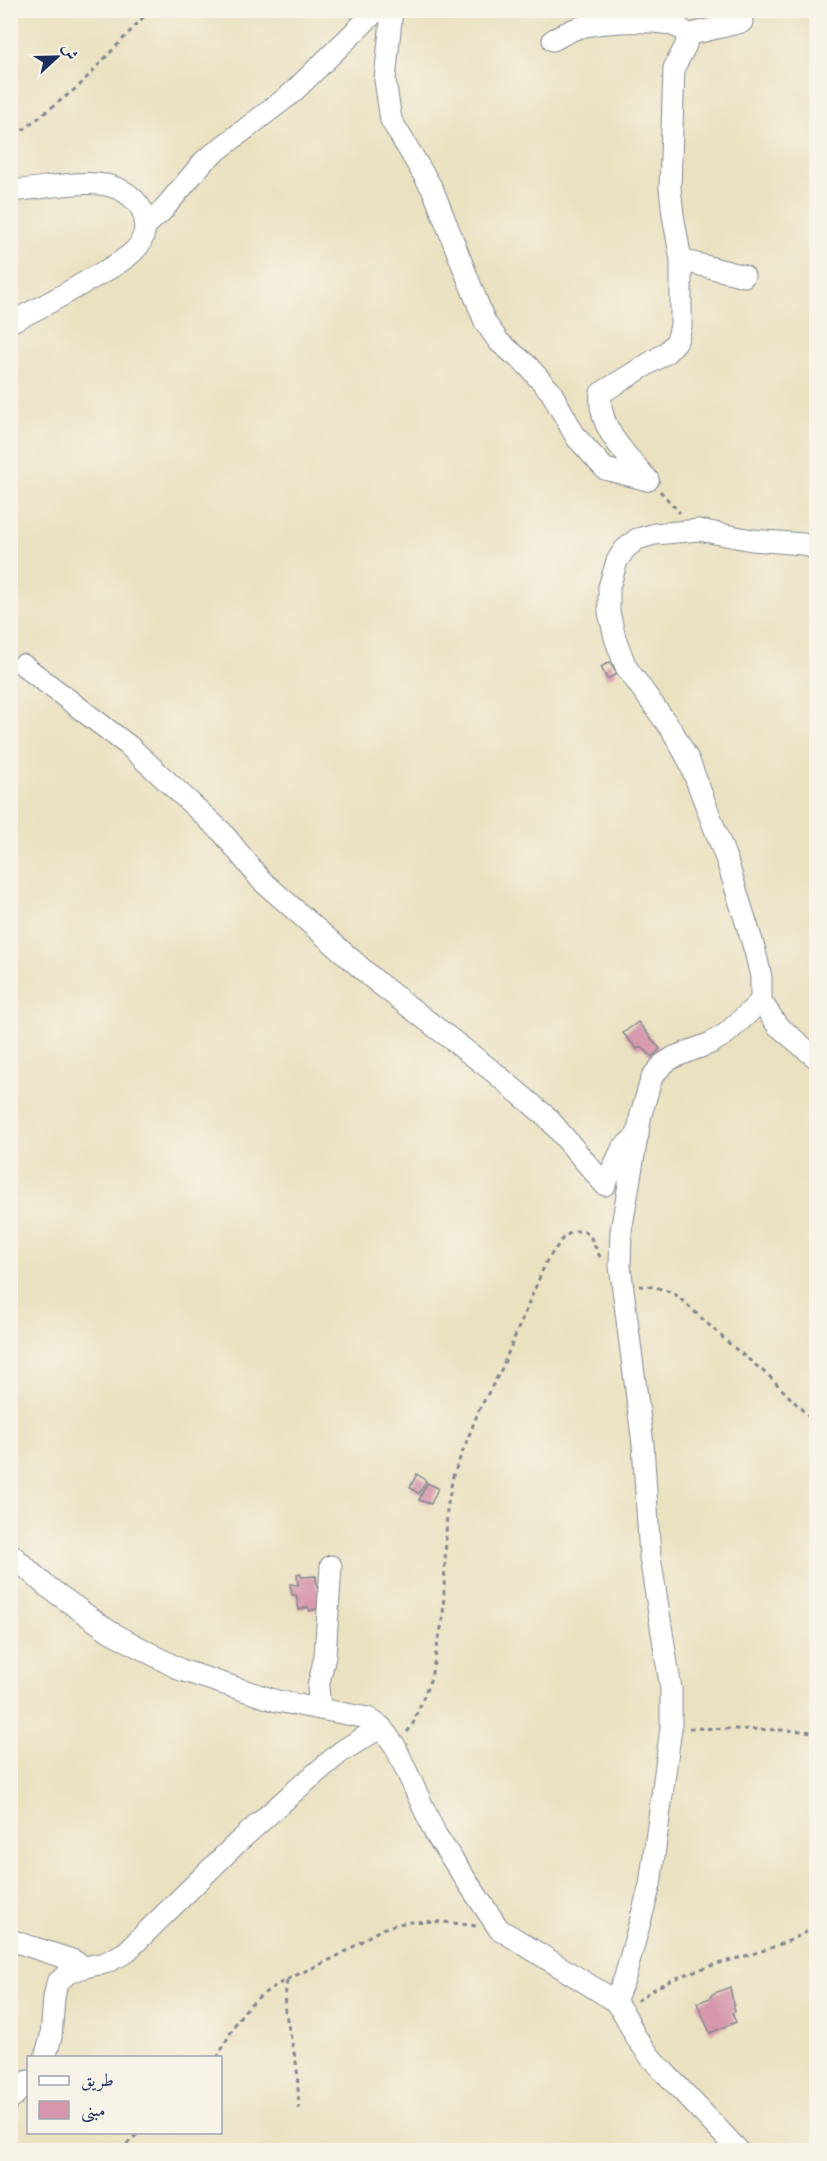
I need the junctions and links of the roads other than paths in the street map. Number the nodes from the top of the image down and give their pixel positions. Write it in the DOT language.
graph roads {
  1 [pos="377,10"];
  2 [pos="392,10"];
  3 [pos="742,22"];
  4 [pos="687,35"];
  5 [pos="553,40"];
  6 [pos="10,191"];
  7 [pos="145,226"];
  8 [pos="681,260"];
  9 [pos="744,276"];
  10 [pos="10,322"];
  11 [pos="816,549"];
  12 [pos="23,665"];
  13 [pos="761,1001"];
  14 [pos="816,1058"];
  15 [pos="638,1135"];
  16 [pos="10,1553"];
  17 [pos="332,1566"];
  18 [pos="320,1709"];
  19 [pos="381,1727"];
  20 [pos="10,1940"];
  21 [pos="85,1967"];
  22 [pos="620,2009"];
  23 [pos="46,2056"];
  24 [pos="27,2083"];
  25 [pos="10,2100"];
  26 [pos="738,2151"];
  1 -- 7 [label="street"];
  2 -- 8 [label="street"];
  3 -- 4 [label="street"];
  4 -- 5 [label="street"];
  4 -- 8 [label="street"];
  6 -- 7 [label="street"];
  7 -- 10 [label="street"];
  8 -- 9 [label="street"];
  11 -- 13 [label="street"];
  12 -- 15 [label="street"];
  13 -- 14 [label="street"];
  13 -- 15 [label="street"];
  15 -- 22 [label="street"];
  16 -- 18 [label="street"];
  17 -- 18 [label="street"];
  18 -- 19 [label="street"];
  19 -- 21 [label="street"];
  19 -- 22 [label="street"];
  20 -- 21 [label="street"];
  21 -- 23 [label="street"];
  22 -- 26 [label="street"];
  24 -- 25 [label="street"];
}
